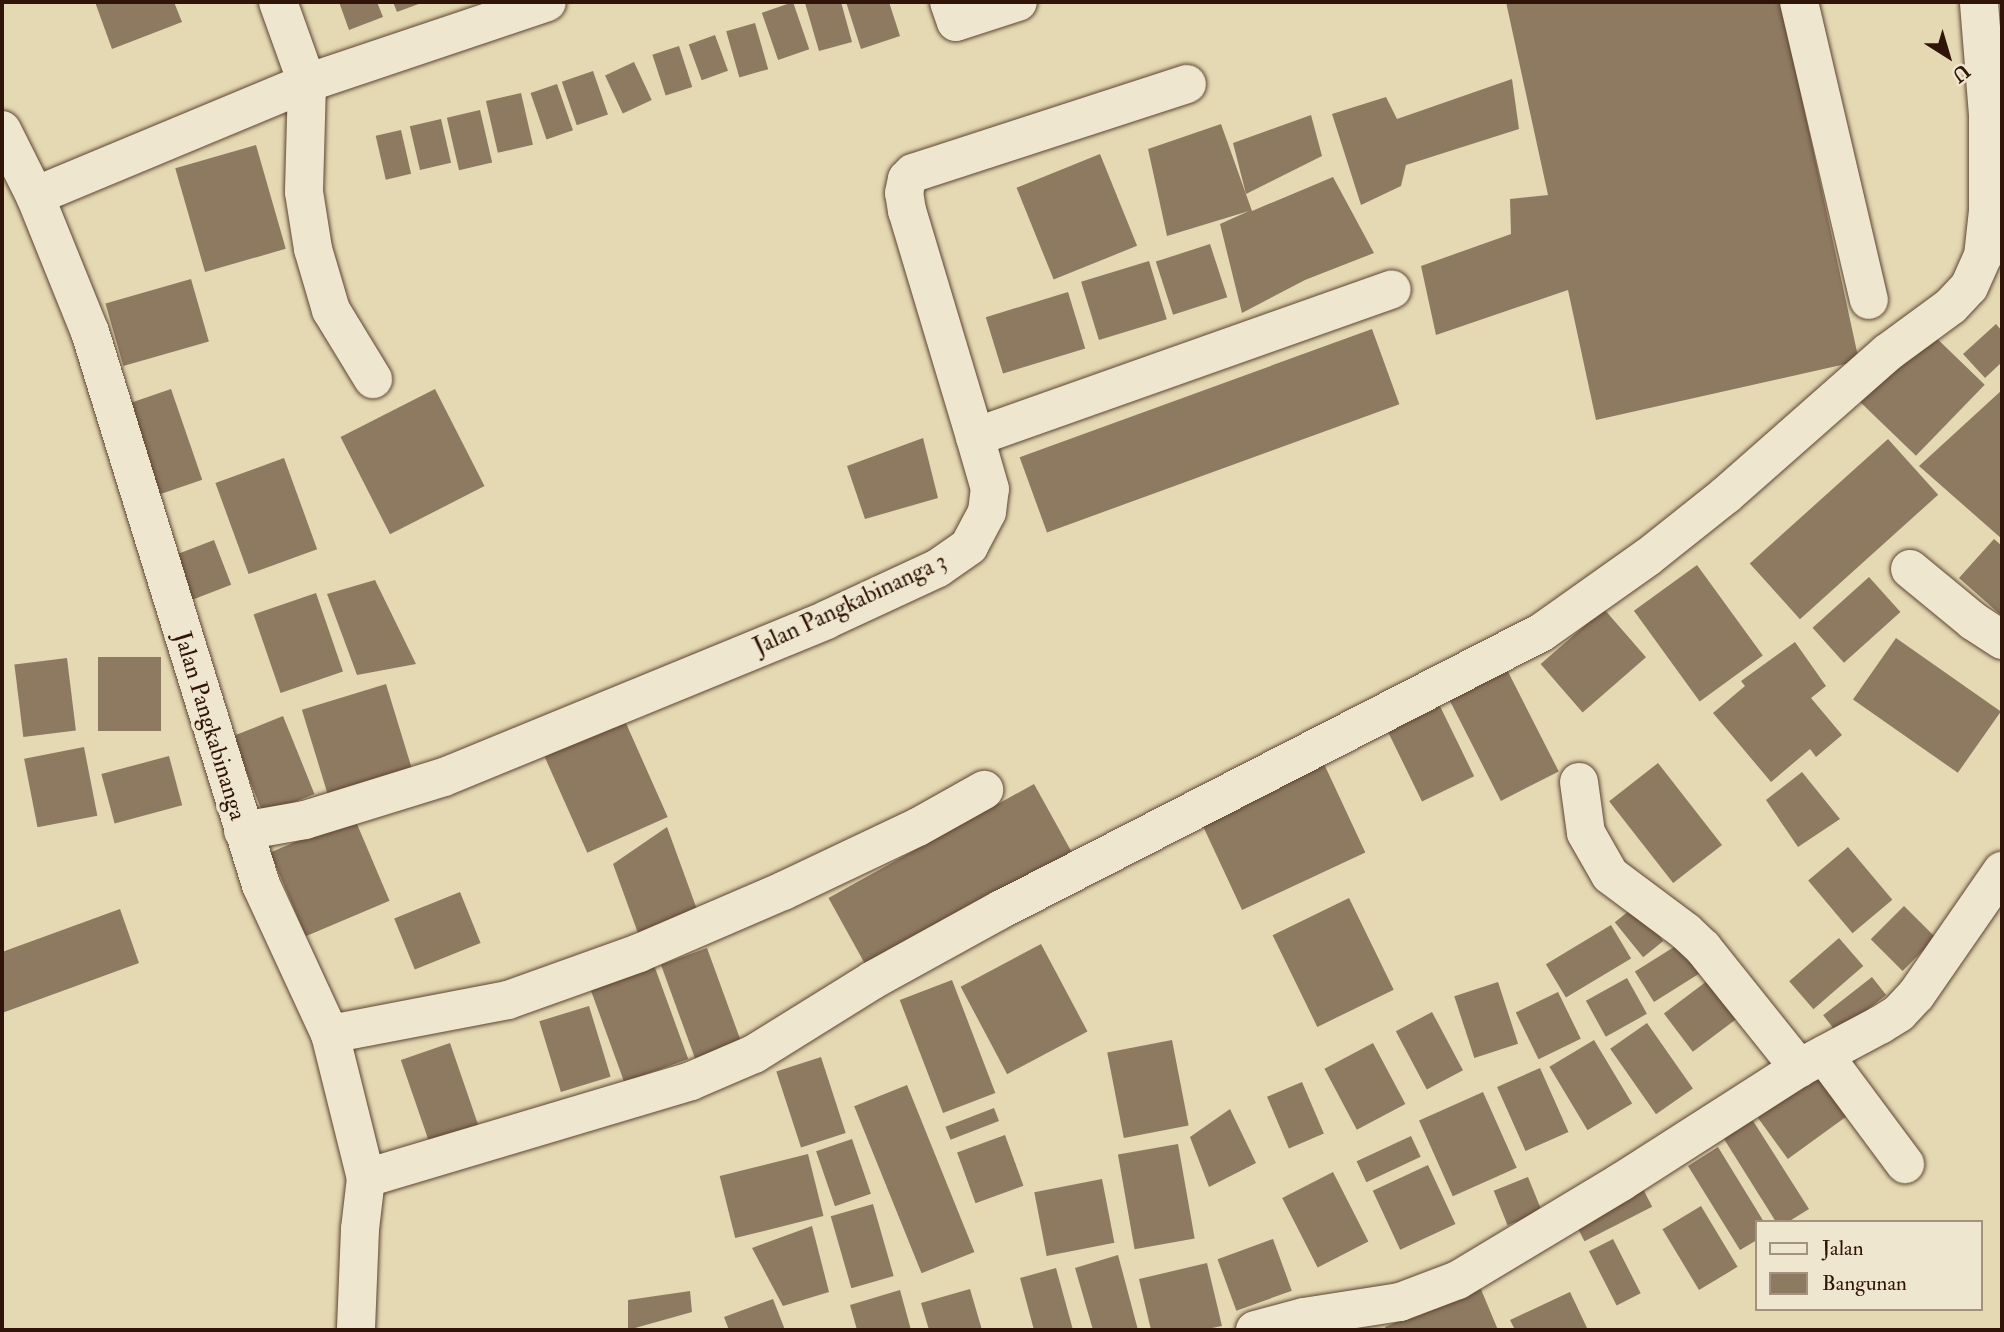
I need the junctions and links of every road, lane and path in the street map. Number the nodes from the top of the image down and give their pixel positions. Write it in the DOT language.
graph roads {
  1 [pos="278,2"];
  2 [pos="547,2"];
  3 [pos="949,2"];
  4 [pos="1018,2"];
  5 [pos="1798,2"];
  6 [pos="1979,2"];
  7 [pos="307,83"];
  8 [pos="1186,84"];
  9 [pos="2,130"];
  10 [pos="35,196"];
  11 [pos="1392,289"];
  12 [pos="1869,300"];
  13 [pos="373,379"];
  14 [pos="975,437"];
  15 [pos="1910,569"];
  16 [pos="2002,640"];
  17 [pos="1579,782"];
  18 [pos="984,790"];
  19 [pos="243,831"];
  20 [pos="2002,871"];
  21 [pos="331,1034"];
  22 [pos="1812,1061"];
  23 [pos="1905,1164"];
  24 [pos="366,1178"];
  25 [pos="356,1330"];
  26 [pos="1255,1330"];
  1 -- 7 [label="street"];
  2 -- 7 [label="street"];
  3 -- 4 [label="street"];
  5 -- 12 [label="street"];
  6 -- 24 [label="street"];
  7 -- 10 [label="street"];
  7 -- 13 [label="street"];
  8 -- 14 [label="street, Jalan Pangkabinanga 3"];
  9 -- 10 [label="street, Jalan Pangkabinanga"];
  10 -- 19 [label="street, Jalan Pangkabinanga"];
  11 -- 14 [label="street"];
  14 -- 19 [label="street, Jalan Pangkabinanga 3"];
  15 -- 16 [label="street"];
  17 -- 22 [label="street"];
  18 -- 21 [label="street"];
  19 -- 21 [label="street, Jalan Pangkabinanga"];
  20 -- 22 [label="street"];
  21 -- 24 [label="street, Jalan Pangkabinanga"];
  22 -- 23 [label="street"];
  22 -- 26 [label="street"];
  24 -- 25 [label="street, Jalan Pangkabinanga"];
}
